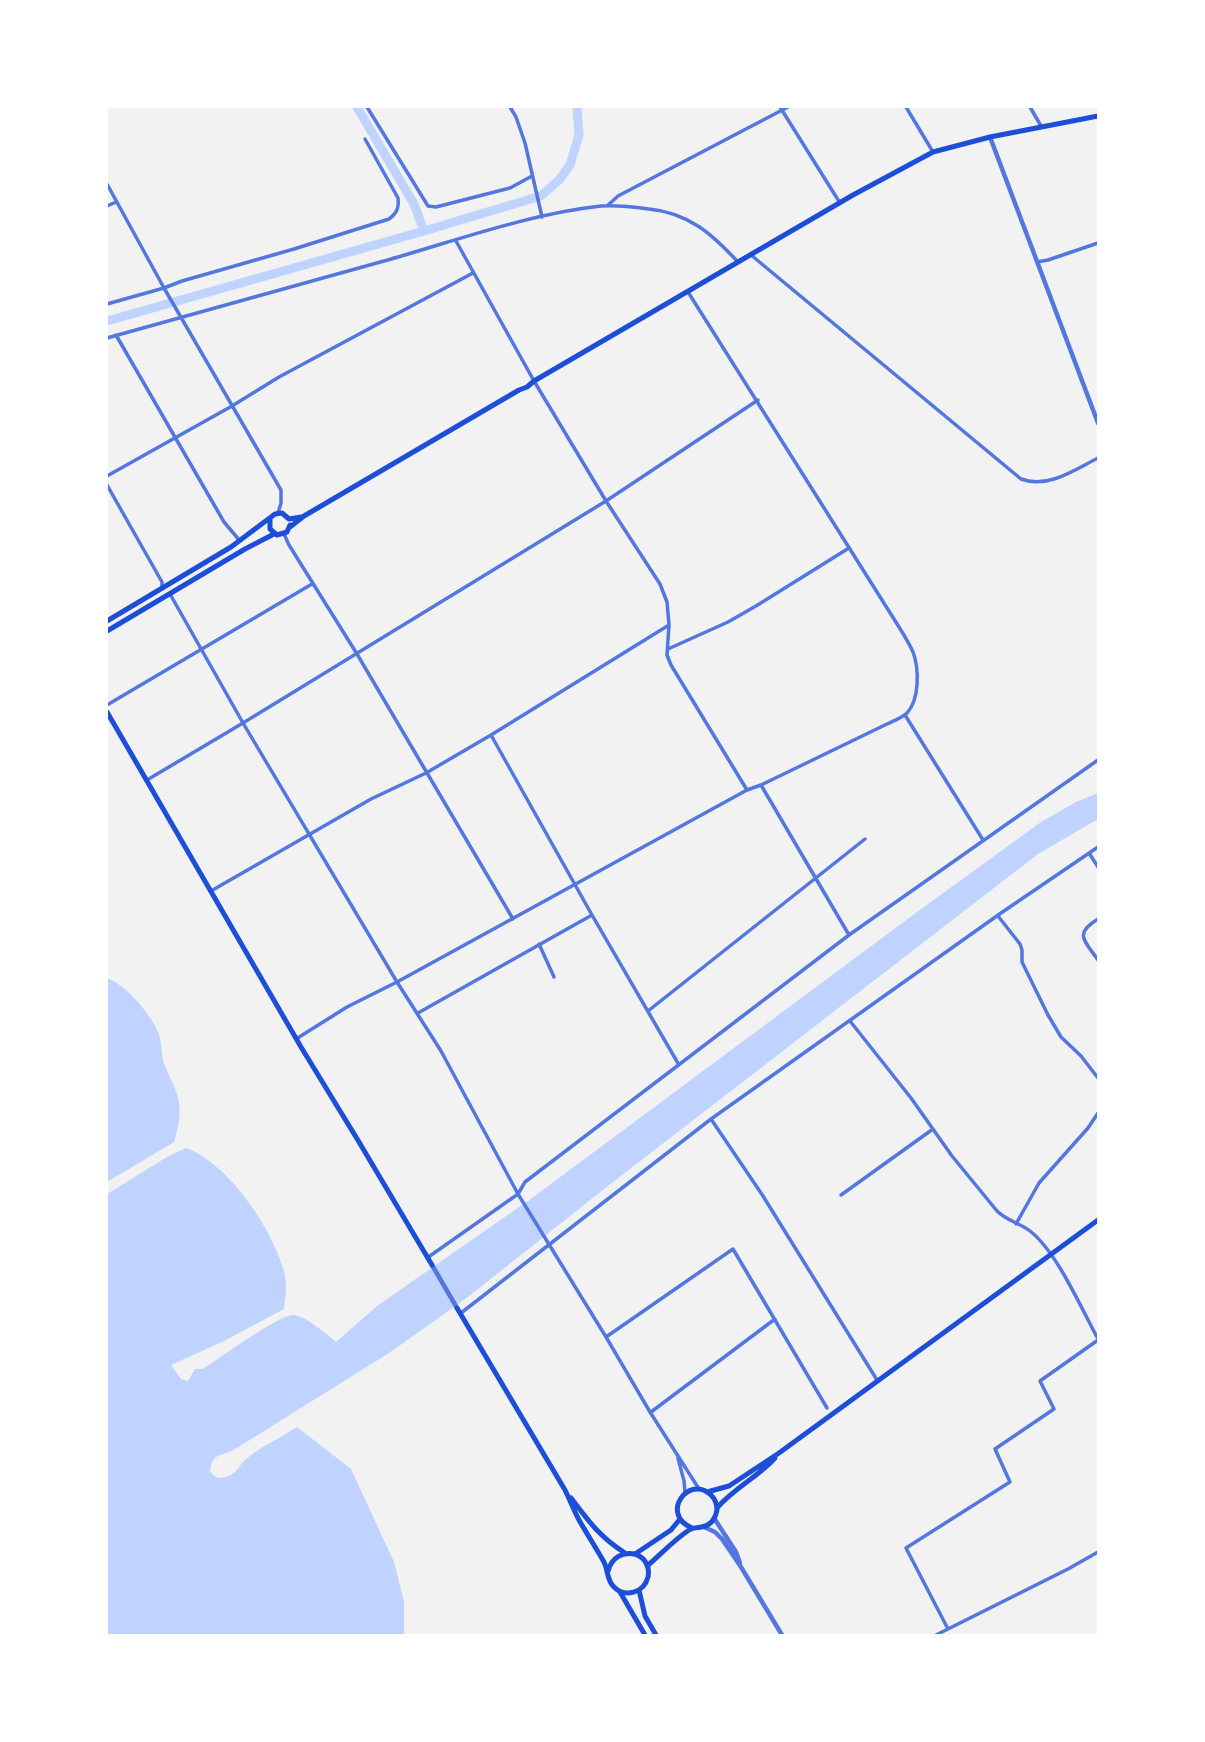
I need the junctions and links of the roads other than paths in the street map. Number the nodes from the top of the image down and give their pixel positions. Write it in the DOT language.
graph roads {
  1 [pos="367,107"];
  2 [pos="510,107"];
  3 [pos="788,107"];
  4 [pos="906,107"];
  5 [pos="1030,107"];
  6 [pos="781,108"];
  7 [pos="1098,116"];
  8 [pos="1041,127"];
  9 [pos="990,137"];
  10 [pos="365,139"];
  11 [pos="933,152"];
  12 [pos="532,176"];
  13 [pos="107,184"];
  14 [pos="116,202"];
  15 [pos="840,204"];
  16 [pos="107,206"];
  17 [pos="607,206"];
  18 [pos="542,217"];
  19 [pos="456,241"];
  20 [pos="1098,243"];
  21 [pos="751,256"];
  22 [pos="1037,261"];
  23 [pos="738,262"];
  24 [pos="473,273"];
  25 [pos="165,289"];
  26 [pos="688,292"];
  27 [pos="107,304"];
  28 [pos="180,315"];
  29 [pos="116,335"];
  30 [pos="107,338"];
  31 [pos="534,382"];
  32 [pos="758,400"];
  33 [pos="232,406"];
  34 [pos="1098,423"];
  35 [pos="175,438"];
  36 [pos="1098,458"];
  37 [pos="107,476"];
  38 [pos="107,485"];
  39 [pos="606,501"];
  40 [pos="278,513"];
  41 [pos="304,516"];
  42 [pos="270,519"];
  43 [pos="289,519"];
  44 [pos="290,527"];
  45 [pos="274,534"];
  46 [pos="284,534"];
  47 [pos="240,541"];
  48 [pos="849,548"];
  49 [pos="312,584"];
  50 [pos="161,588"];
  51 [pos="170,594"];
  52 [pos="107,621"];
  53 [pos="669,625"];
  54 [pos="107,631"];
  55 [pos="202,649"];
  56 [pos="668,649"];
  57 [pos="356,654"];
  58 [pos="107,705"];
  59 [pos="107,712"];
  60 [pos="905,715"];
  61 [pos="243,723"];
  62 [pos="491,736"];
  63 [pos="1098,760"];
  64 [pos="426,774"];
  65 [pos="146,781"];
  66 [pos="761,785"];
  67 [pos="747,790"];
  68 [pos="310,834"];
  69 [pos="865,839"];
  70 [pos="983,839"];
  71 [pos="1098,847"];
  72 [pos="1089,853"];
  73 [pos="1098,867"];
  74 [pos="815,879"];
  75 [pos="576,884"];
  76 [pos="210,891"];
  77 [pos="592,915"];
  78 [pos="998,916"];
  79 [pos="513,919"];
  80 [pos="1098,919"];
  81 [pos="849,935"];
  82 [pos="539,944"];
  83 [pos="1098,960"];
  84 [pos="554,977"];
  85 [pos="397,982"];
  86 [pos="648,1011"];
  87 [pos="418,1013"];
  88 [pos="849,1021"];
  89 [pos="296,1039"];
  90 [pos="679,1065"];
  91 [pos="1098,1077"];
  92 [pos="1098,1113"];
  93 [pos="711,1119"];
  94 [pos="933,1129"];
  95 [pos="518,1194"];
  96 [pos="841,1195"];
  97 [pos="1098,1220"];
  98 [pos="1016,1224"];
  99 [pos="549,1244"];
  100 [pos="1051,1254"];
  101 [pos="427,1258"];
  102 [pos="432,1265"];
  103 [pos="459,1310"];
  104 [pos="775,1319"];
  105 [pos="606,1337"];
  106 [pos="1098,1339"];
  107 [pos="878,1381"];
  108 [pos="827,1408"];
  109 [pos="650,1412"];
  110 [pos="677,1452"];
  111 [pos="779,1453"];
  112 [pos="699,1489"];
  113 [pos="565,1490"];
  114 [pos="707,1492"];
  115 [pos="685,1493"];
  116 [pos="717,1508"];
  117 [pos="714,1518"];
  118 [pos="680,1519"];
  119 [pos="704,1527"];
  120 [pos="692,1528"];
  121 [pos="1098,1552"];
  122 [pos="625,1553"];
  123 [pos="635,1554"];
  124 [pos="647,1566"];
  125 [pos="741,1567"];
  126 [pos="608,1571"];
  127 [pos="639,1590"];
  128 [pos="620,1592"];
  129 [pos="948,1629"];
  130 [pos="645,1635"];
  131 [pos="656,1635"];
  132 [pos="782,1635"];
  133 [pos="936,1635"];
  1 -- 12 [label="street"];
  2 -- 12 [label="street"];
  3 -- 6 [label="street"];
  4 -- 11 [label="street"];
  5 -- 8 [label="street"];
  6 -- 15 [label="street"];
  6 -- 17 [label="street"];
  7 -- 8 [label="main road"];
  8 -- 9 [label="main road"];
  9 -- 11 [label="main road"];
  9 -- 22 [label="street"];
  10 -- 25 [label="street"];
  11 -- 15 [label="main road"];
  12 -- 18 [label="street"];
  13 -- 14 [label="street"];
  14 -- 16 [label="street"];
  14 -- 25 [label="street"];
  15 -- 21 [label="main road"];
  17 -- 18 [label="street"];
  17 -- 23 [label="street"];
  18 -- 19 [label="street"];
  19 -- 24 [label="street"];
  19 -- 28 [label="street"];
  20 -- 22 [label="street"];
  21 -- 23 [label="main road"];
  21 -- 36 [label="street"];
  22 -- 34 [label="street"];
  23 -- 26 [label="main road"];
  24 -- 31 [label="street"];
  24 -- 33 [label="street"];
  25 -- 27 [label="street"];
  25 -- 28 [label="street"];
  26 -- 31 [label="main road"];
  26 -- 32 [label="street"];
  28 -- 29 [label="street"];
  28 -- 33 [label="street"];
  29 -- 30 [label="street"];
  29 -- 35 [label="street"];
  31 -- 39 [label="street"];
  31 -- 41 [label="main road"];
  32 -- 39 [label="street"];
  32 -- 48 [label="street"];
  33 -- 35 [label="street"];
  33 -- 40 [label="street"];
  35 -- 37 [label="street"];
  35 -- 47 [label="street"];
  38 -- 50 [label="street"];
  39 -- 53 [label="street"];
  39 -- 57 [label="street"];
  40 -- 42 [label="main road"];
  40 -- 43 [label="main road"];
  41 -- 43 [label="main road"];
  41 -- 44 [label="main road"];
  42 -- 45 [label="main road"];
  42 -- 47 [label="main road"];
  43 -- 44 [label="main road"];
  44 -- 46 [label="main road"];
  45 -- 46 [label="main road"];
  45 -- 51 [label="main road"];
  46 -- 49 [label="street"];
  47 -- 50 [label="main road"];
  48 -- 56 [label="street"];
  48 -- 60 [label="street"];
  49 -- 55 [label="street"];
  49 -- 57 [label="street"];
  50 -- 52 [label="main road"];
  51 -- 54 [label="main road"];
  51 -- 55 [label="street"];
  53 -- 56 [label="street"];
  53 -- 62 [label="street"];
  55 -- 58 [label="street"];
  55 -- 61 [label="street"];
  56 -- 67 [label="street"];
  57 -- 61 [label="street"];
  57 -- 64 [label="street"];
  59 -- 65 [label="main road"];
  60 -- 66 [label="street"];
  60 -- 70 [label="street"];
  61 -- 65 [label="street"];
  61 -- 68 [label="street"];
  62 -- 64 [label="street"];
  62 -- 75 [label="street"];
  63 -- 70 [label="street"];
  64 -- 68 [label="street"];
  64 -- 79 [label="street"];
  65 -- 76 [label="main road"];
  66 -- 67 [label="street"];
  66 -- 74 [label="street"];
  67 -- 75 [label="street"];
  68 -- 76 [label="street"];
  68 -- 85 [label="street"];
  69 -- 74 [label="street"];
  70 -- 81 [label="street"];
  71 -- 72 [label="street"];
  72 -- 73 [label="street"];
  72 -- 78 [label="street"];
  74 -- 81 [label="street"];
  74 -- 86 [label="street"];
  75 -- 77 [label="street"];
  75 -- 79 [label="street"];
  76 -- 89 [label="main road"];
  77 -- 82 [label="street"];
  77 -- 86 [label="street"];
  78 -- 88 [label="street"];
  78 -- 91 [label="street"];
  79 -- 85 [label="street"];
  80 -- 83 [label="street"];
  81 -- 90 [label="street"];
  82 -- 84 [label="street"];
  82 -- 87 [label="street"];
  85 -- 87 [label="street"];
  85 -- 89 [label="street"];
  86 -- 90 [label="street"];
  87 -- 95 [label="street"];
  88 -- 93 [label="street"];
  88 -- 94 [label="street"];
  89 -- 101 [label="main road"];
  90 -- 95 [label="street"];
  92 -- 98 [label="street"];
  93 -- 99 [label="street"];
  93 -- 107 [label="street"];
  94 -- 96 [label="street"];
  94 -- 98 [label="street"];
  95 -- 99 [label="street"];
  95 -- 101 [label="street"];
  97 -- 100 [label="main road"];
  98 -- 100 [label="street"];
  99 -- 103 [label="street"];
  99 -- 105 [label="street"];
  100 -- 106 [label="street"];
  100 -- 107 [label="main road"];
  101 -- 102 [label="main road"];
  102 -- 103 [label="street"];
  103 -- 113 [label="main road"];
  104 -- 105 [label="street"];
  104 -- 108 [label="street"];
  104 -- 109 [label="street"];
  105 -- 109 [label="street"];
  106 -- 129 [label="street"];
  107 -- 111 [label="main road"];
  109 -- 110 [label="street"];
  110 -- 112 [label="street"];
  110 -- 115 [label="street"];
  111 -- 114 [label="main road"];
  111 -- 116 [label="main road"];
  112 -- 114 [label="main road"];
  112 -- 115 [label="main road"];
  113 -- 122 [label="main road"];
  113 -- 126 [label="main road"];
  114 -- 116 [label="main road"];
  115 -- 118 [label="main road"];
  116 -- 117 [label="main road"];
  117 -- 119 [label="main road"];
  117 -- 125 [label="street"];
  118 -- 120 [label="main road"];
  118 -- 123 [label="main road"];
  119 -- 120 [label="main road"];
  119 -- 125 [label="street"];
  120 -- 124 [label="main road"];
  121 -- 129 [label="street"];
  122 -- 123 [label="main road"];
  122 -- 126 [label="main road"];
  123 -- 124 [label="main road"];
  124 -- 127 [label="main road"];
  125 -- 132 [label="street"];
  126 -- 128 [label="main road"];
  127 -- 128 [label="main road"];
  127 -- 131 [label="main road"];
  128 -- 130 [label="main road"];
  129 -- 133 [label="street"];
}
